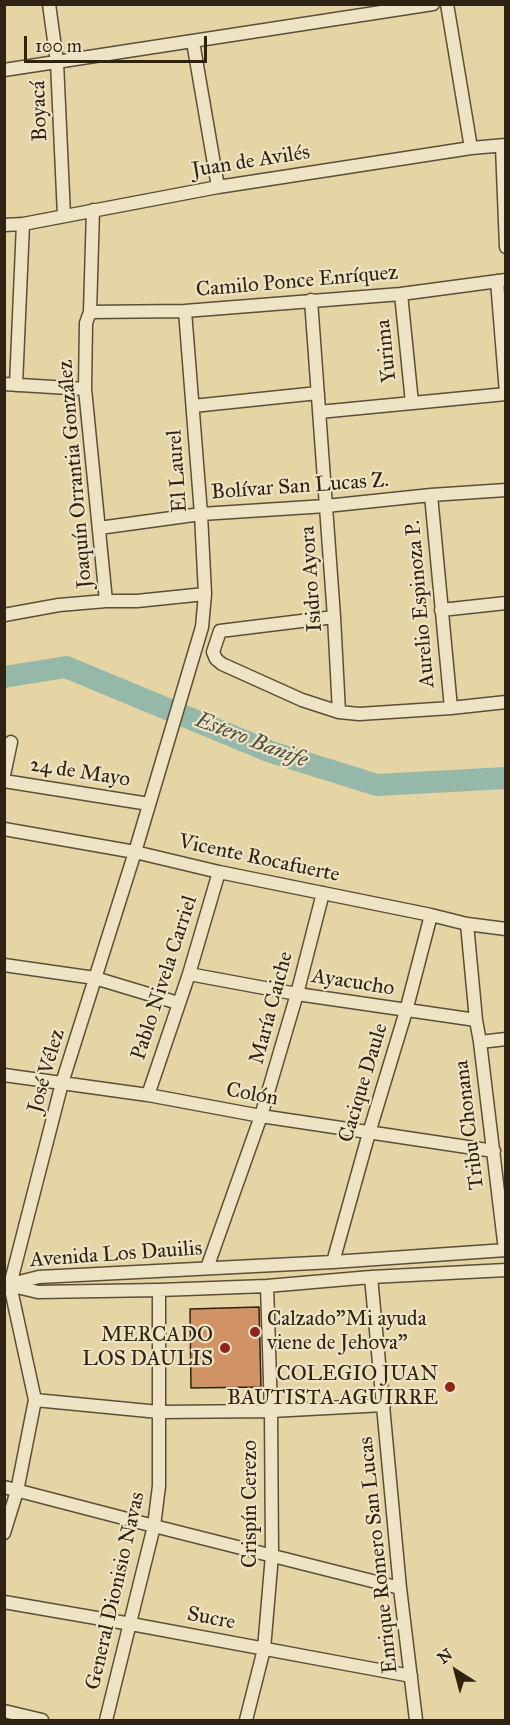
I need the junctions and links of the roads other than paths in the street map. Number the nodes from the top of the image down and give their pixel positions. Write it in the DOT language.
graph roads {
  1 [pos="50,4"];
  2 [pos="433,4"];
  3 [pos="447,4"];
  4 [pos="193,42"];
  5 [pos="57,62"];
  6 [pos="4,70"];
  7 [pos="504,146"];
  8 [pos="471,148"];
  9 [pos="218,187"];
  10 [pos="93,210"];
  11 [pos="64,216"];
  12 [pos="23,224"];
  13 [pos="4,225"];
  14 [pos="506,247"];
  15 [pos="501,281"];
  16 [pos="401,294"];
  17 [pos="311,300"];
  18 [pos="185,311"];
  19 [pos="90,312"];
  20 [pos="10,385"];
  21 [pos="85,389"];
  22 [pos="318,393"];
  23 [pos="506,394"];
  24 [pos="412,403"];
  25 [pos="193,406"];
  26 [pos="319,412"];
  27 [pos="506,490"];
  28 [pos="431,495"];
  29 [pos="326,506"];
  30 [pos="201,514"];
  31 [pos="99,528"];
  32 [pos="205,594"];
  33 [pos="106,601"];
  34 [pos="506,603"];
  35 [pos="441,610"];
  36 [pos="4,615"];
  37 [pos="334,617"];
  38 [pos="202,627"];
  39 [pos="506,702"];
  40 [pos="451,708"];
  41 [pos="339,712"];
  42 [pos="11,742"];
  43 [pos="4,775"];
  44 [pos="4,781"];
  45 [pos="149,804"];
  46 [pos="4,829"];
  47 [pos="135,852"];
  48 [pos="219,872"];
  49 [pos="322,892"];
  50 [pos="432,915"];
  51 [pos="467,924"];
  52 [pos="506,929"];
  53 [pos="4,965"];
  54 [pos="189,974"];
  55 [pos="95,978"];
  56 [pos="297,994"];
  57 [pos="178,1003"];
  58 [pos="406,1011"];
  59 [pos="476,1020"];
  60 [pos="506,1040"];
  61 [pos="480,1042"];
  62 [pos="4,1075"];
  63 [pos="62,1083"];
  64 [pos="148,1095"];
  65 [pos="261,1116"];
  66 [pos="369,1133"];
  67 [pos="494,1151"];
  68 [pos="505,1250"];
  69 [pos="333,1262"];
  70 [pos="207,1268"];
  71 [pos="506,1270"];
  72 [pos="371,1277"];
  73 [pos="7,1284"];
  74 [pos="267,1286"];
  75 [pos="159,1290"];
  76 [pos="34,1400"];
  77 [pos="384,1405"];
  78 [pos="271,1411"];
  79 [pos="159,1412"];
  80 [pos="4,1487"];
  81 [pos="17,1491"];
  82 [pos="154,1527"];
  83 [pos="4,1533"];
  84 [pos="272,1556"];
  85 [pos="400,1588"];
  86 [pos="4,1602"];
  87 [pos="131,1624"];
  88 [pos="264,1649"];
  89 [pos="411,1676"];
  90 [pos="4,1711"];
  91 [pos="42,1720"];
  92 [pos="106,1720"];
  93 [pos="246,1720"];
  94 [pos="416,1720"];
  1 -- 5 [label="street, Boyacá"];
  2 -- 4 [label="street"];
  3 -- 8 [label="street"];
  4 -- 5 [label="street"];
  4 -- 9 [label="street"];
  5 -- 6 [label="street"];
  5 -- 11 [label="street, Boyacá"];
  7 -- 8 [label="street, Juan de Avilés"];
  7 -- 14 [label="street"];
  8 -- 9 [label="street, Juan de Avilés"];
  9 -- 10 [label="street, Juan de Avilés"];
  10 -- 11 [label="street, Juan de Avilés"];
  10 -- 19 [label="street, Joaquín Orrantia González"];
  11 -- 12 [label="street, Juan de Avilés"];
  12 -- 13 [label="street, Juan de Avilés"];
  12 -- 20 [label="street"];
  15 -- 16 [label="street, Camilo Ponce Enríquez"];
  15 -- 23 [label="street"];
  16 -- 17 [label="street, Camilo Ponce Enríquez"];
  16 -- 24 [label="street, Yurima"];
  17 -- 18 [label="street, Camilo Ponce Enríquez"];
  17 -- 22 [label="street, Isidro Ayora"];
  18 -- 19 [label="street, Camilo Ponce Enríquez"];
  18 -- 25 [label="street, El Laurel"];
  19 -- 21 [label="street, Joaquín Orrantia González"];
  20 -- 21 [label="street"];
  21 -- 31 [label="street, Joaquín Orrantia González"];
  22 -- 25 [label="street"];
  22 -- 26 [label="street, Isidro Ayora"];
  23 -- 24 [label="street"];
  24 -- 26 [label="street"];
  25 -- 30 [label="street, El Laurel"];
  26 -- 29 [label="street, Isidro Ayora"];
  27 -- 28 [label="street, Bolívar San Lucas Z."];
  28 -- 29 [label="street, Bolívar San Lucas Z."];
  28 -- 35 [label="street, Aurelio Espinoza P."];
  29 -- 30 [label="street, Bolívar San Lucas Z."];
  29 -- 37 [label="street, Isidro Ayora"];
  30 -- 31 [label="street, Bolívar San Lucas Z."];
  30 -- 32 [label="street, El Laurel"];
  31 -- 33 [label="street, Joaquín Orrantia González"];
  32 -- 33 [label="street, Joaquín Orrantia González"];
  32 -- 38 [label="street, El Laurel"];
  33 -- 36 [label="street"];
  34 -- 35 [label="street"];
  35 -- 40 [label="street, Aurelio Espinoza P."];
  37 -- 41 [label="street, Isidro Ayora"];
  37 -- 41 [label="street"];
  38 -- 45 [label="street, José Vélez"];
  39 -- 40 [label="street"];
  40 -- 41 [label="street"];
  42 -- 43 [label="street"];
  44 -- 45 [label="street, 24 de Mayo"];
  45 -- 47 [label="street, José Vélez"];
  46 -- 47 [label="street, Vicente Rocafuerte"];
  47 -- 48 [label="street, Vicente Rocafuerte"];
  47 -- 55 [label="street, José Vélez"];
  48 -- 49 [label="street, Vicente Rocafuerte"];
  48 -- 54 [label="street, Pablo Nivela Carriel"];
  49 -- 50 [label="street, Vicente Rocafuerte"];
  49 -- 56 [label="street, María Caiche"];
  50 -- 51 [label="street, Vicente Rocafuerte"];
  50 -- 58 [label="street, Cacique Daule"];
  51 -- 52 [label="street, Vicente Rocafuerte"];
  51 -- 59 [label="street, Tribu Chonana"];
  53 -- 55 [label="street"];
  54 -- 56 [label="street, Ayacucho"];
  54 -- 57 [label="street, Pablo Nivela Carriel"];
  55 -- 57 [label="street"];
  55 -- 63 [label="street, José Vélez"];
  56 -- 58 [label="street, Ayacucho"];
  56 -- 65 [label="street, María Caiche"];
  57 -- 64 [label="street, Pablo Nivela Carriel"];
  58 -- 59 [label="street, Ayacucho"];
  58 -- 66 [label="street, Cacique Daule"];
  59 -- 61 [label="street, Tribu Chonana"];
  60 -- 61 [label="street"];
  61 -- 67 [label="street, Tribu Chonana"];
  62 -- 63 [label="street, Colón"];
  63 -- 64 [label="street, Colón"];
  63 -- 73 [label="street, José Vélez"];
  64 -- 65 [label="street, Colón"];
  65 -- 66 [label="street, Colón"];
  65 -- 70 [label="street, María Caiche"];
  66 -- 67 [label="street, Colón"];
  66 -- 69 [label="street, Cacique Daule"];
  67 -- 68 [label="street, Tribu Chonana"];
  68 -- 69 [label="street, Avenida Los Dauilis"];
  69 -- 70 [label="street, Avenida Los Dauilis"];
  70 -- 73 [label="street, Avenida Los Dauilis"];
  71 -- 72 [label="street, Avenida Los Dauilis"];
  72 -- 74 [label="street, Avenida Los Dauilis"];
  72 -- 77 [label="street, Enrique Romero San Lucas"];
  73 -- 75 [label="street, Avenida Los Dauilis"];
  73 -- 76 [label="street, José Vélez"];
  74 -- 75 [label="street, Avenida Los Dauilis"];
  74 -- 78 [label="street, Crispín Cerezo"];
  75 -- 79 [label="street, General Dionisio Navas"];
  76 -- 79 [label="street"];
  76 -- 81 [label="street, José Vélez"];
  77 -- 78 [label="street"];
  77 -- 85 [label="street, Enrique Romero San Lucas"];
  78 -- 79 [label="street"];
  78 -- 84 [label="street, Crispín Cerezo"];
  79 -- 82 [label="street, General Dionisio Navas"];
  80 -- 81 [label="street"];
  81 -- 82 [label="street"];
  81 -- 83 [label="street, José Vélez"];
  82 -- 84 [label="street"];
  82 -- 87 [label="street, General Dionisio Navas"];
  84 -- 85 [label="street"];
  84 -- 88 [label="street, Crispín Cerezo"];
  85 -- 89 [label="street, Enrique Romero San Lucas"];
  86 -- 87 [label="street, Sucre"];
  87 -- 88 [label="street, Sucre"];
  87 -- 92 [label="street, General Dionisio Navas"];
  88 -- 89 [label="street, Sucre"];
  88 -- 93 [label="street, Crispín Cerezo"];
  89 -- 94 [label="street, Enrique Romero San Lucas"];
  90 -- 91 [label="street"];
}
